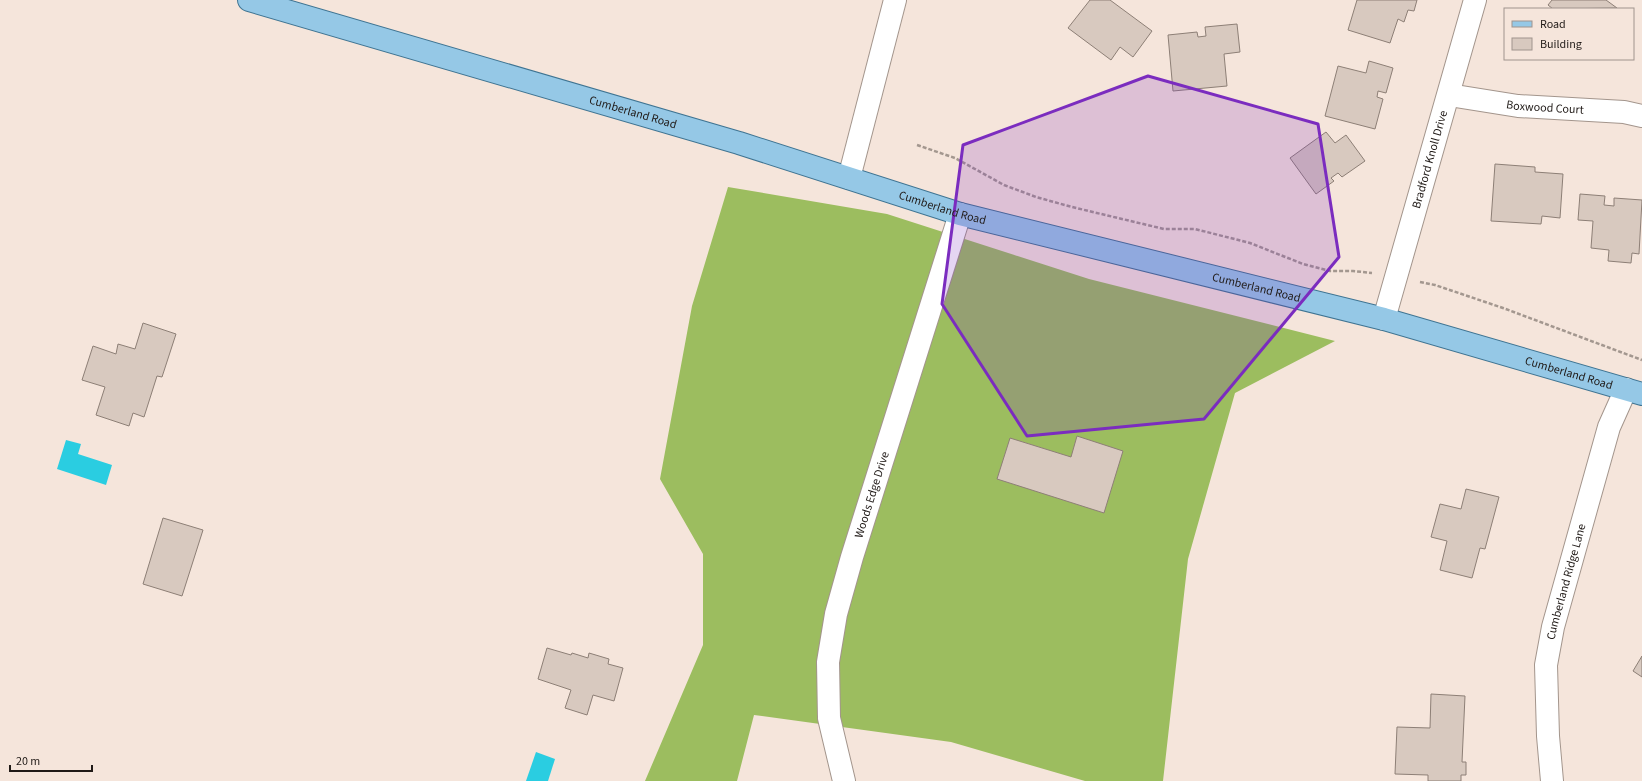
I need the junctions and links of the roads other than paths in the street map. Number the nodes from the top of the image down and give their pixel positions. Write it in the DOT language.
graph roads {
  1 [pos="249,0"];
  2 [pos="895,0"];
  3 [pos="1475,0"];
  4 [pos="1449,95"];
  5 [pos="1642,116"];
  6 [pos="849,178"];
  7 [pos="960,214"];
  8 [pos="1384,318"];
  9 [pos="1634,392"];
  10 [pos="844,781"];
  11 [pos="1552,781"];
  1 -- 6 [label="main road, Cumberland Road"];
  2 -- 6 [label="street"];
  3 -- 4 [label="street, Bradford Knoll Drive"];
  4 -- 5 [label="street, Boxwood Court"];
  4 -- 8 [label="street, Bradford Knoll Drive"];
  6 -- 7 [label="main road, Cumberland Road"];
  7 -- 8 [label="main road, Cumberland Road"];
  7 -- 10 [label="street, Woods Edge Drive"];
  8 -- 9 [label="main road, Cumberland Road"];
  9 -- 11 [label="street, Cumberland Ridge Lane"];
}
